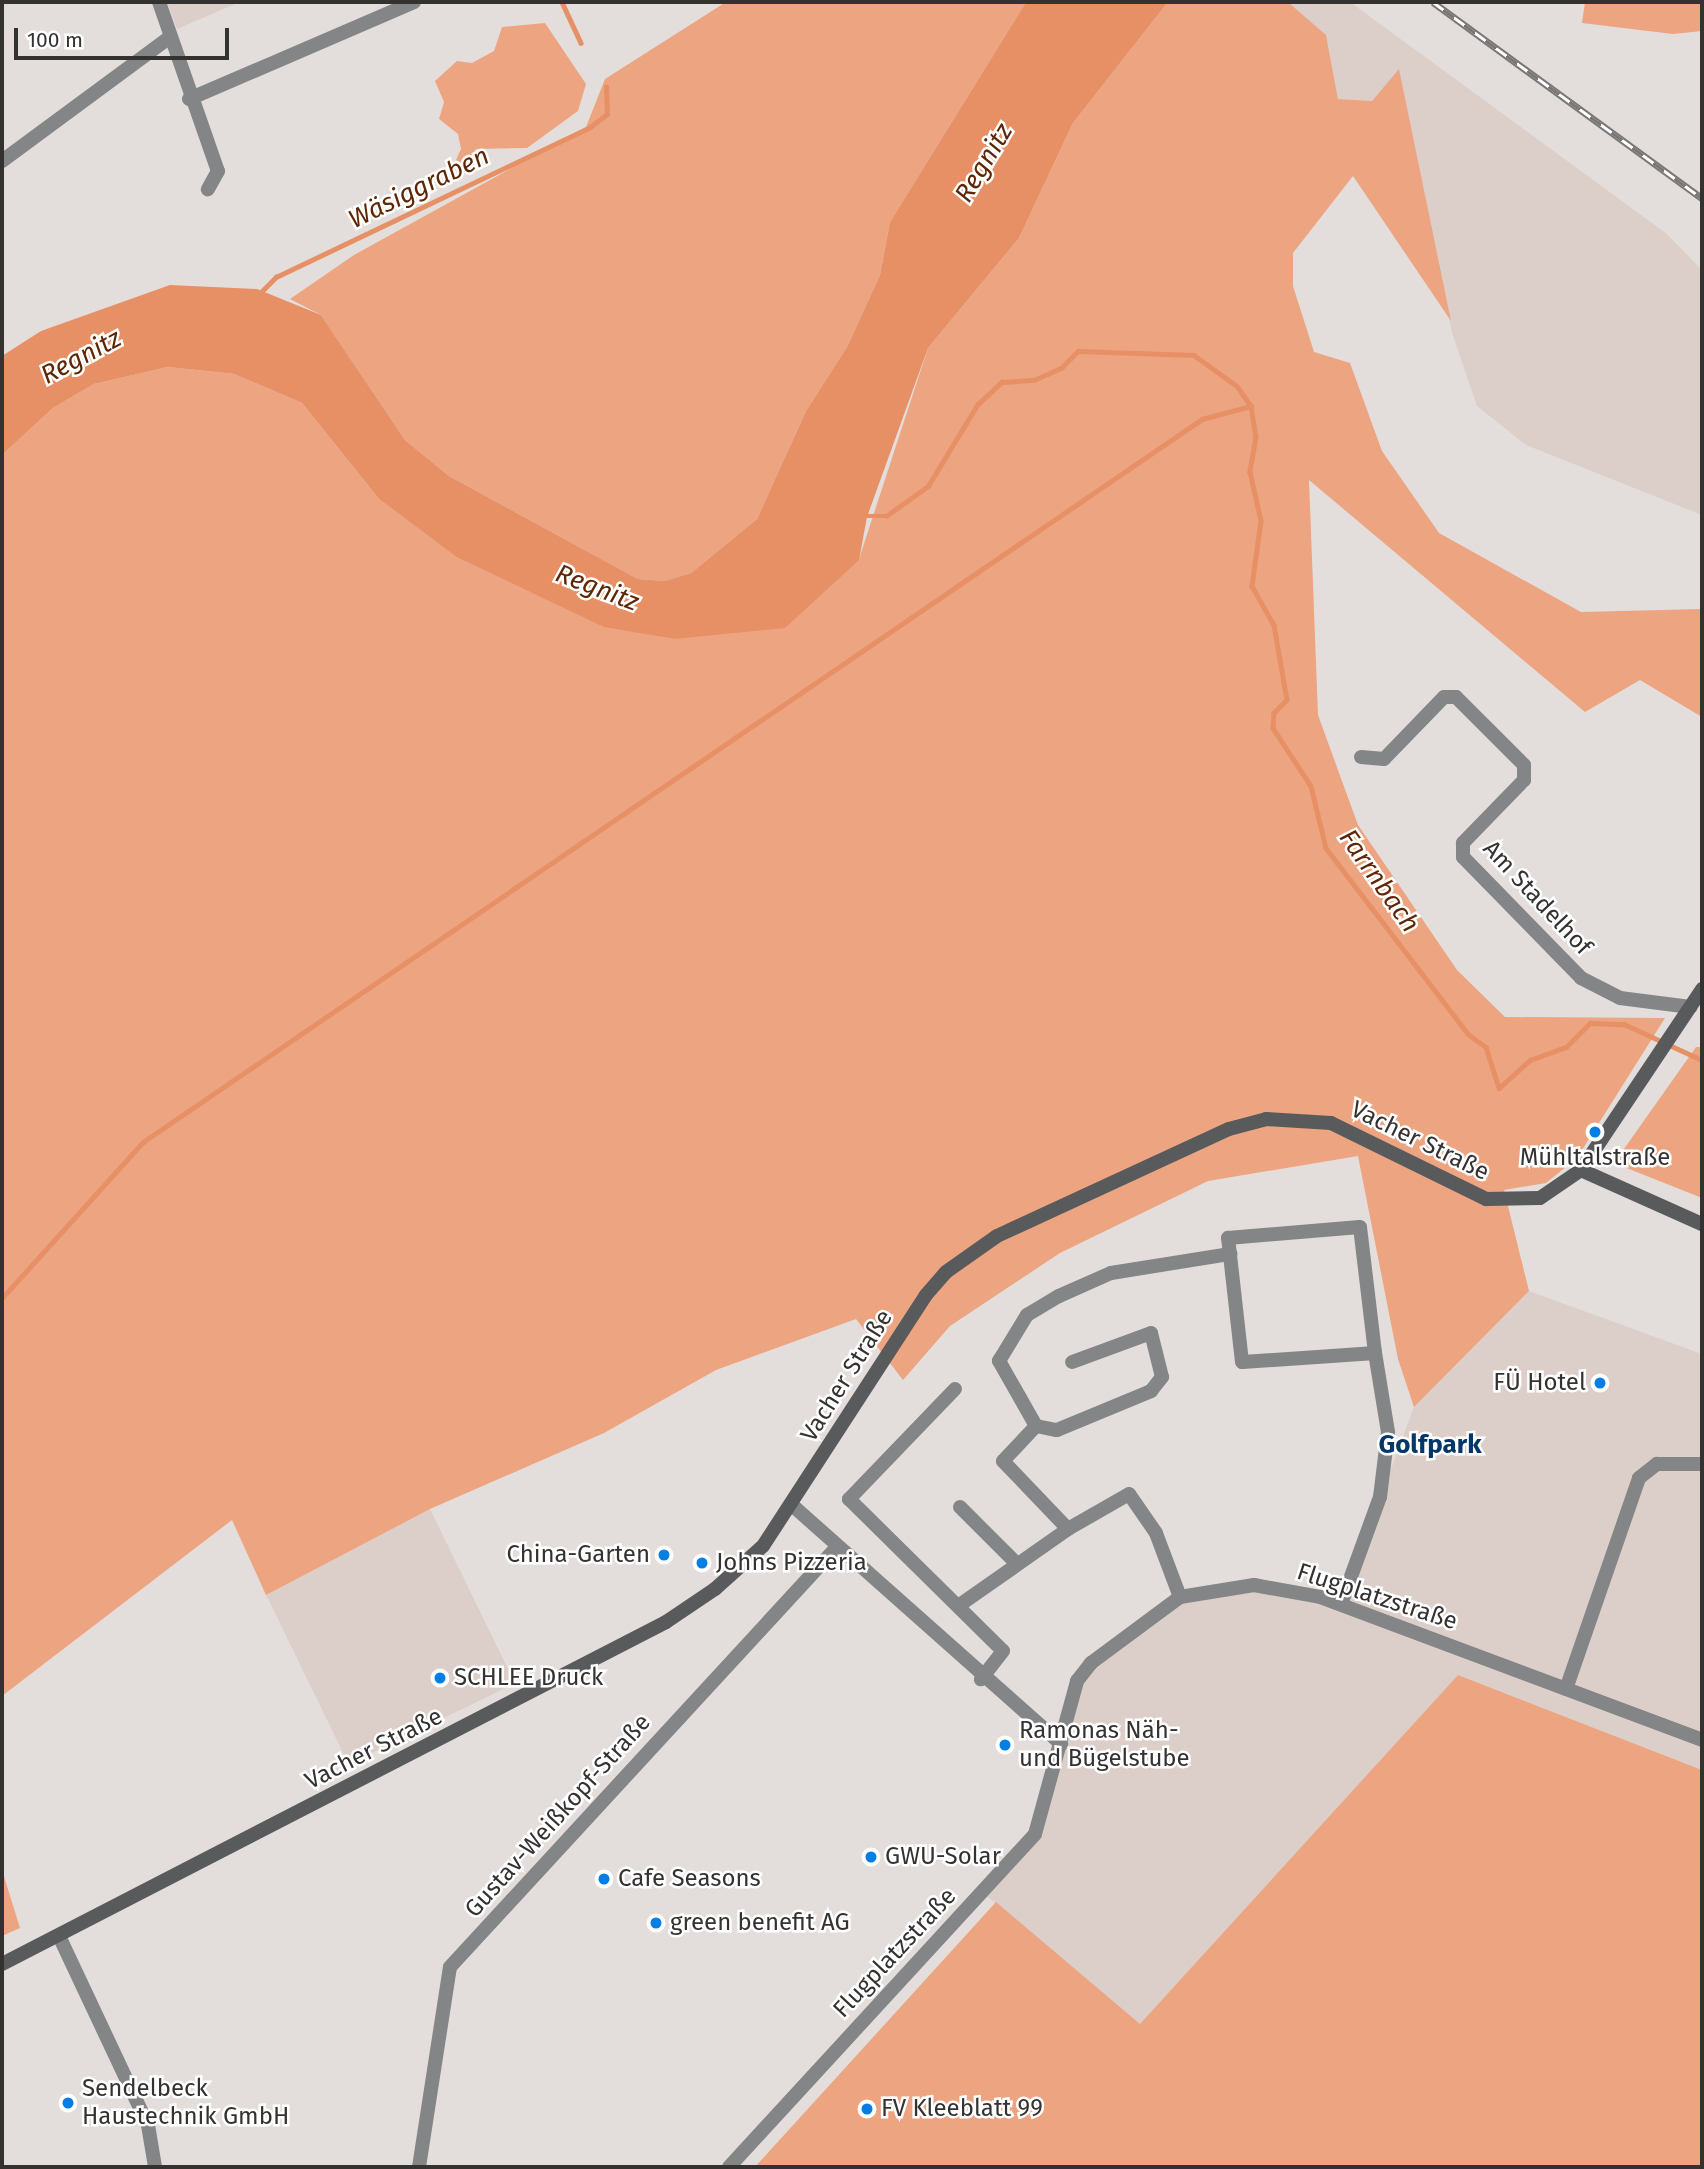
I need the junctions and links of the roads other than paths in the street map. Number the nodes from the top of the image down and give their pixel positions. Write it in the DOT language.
graph roads {
  1 [pos="159,2"];
  2 [pos="414,2"];
  3 [pos="170,37"];
  4 [pos="189,99"];
  5 [pos="2,161"];
  6 [pos="208,189"];
  7 [pos="1361,757"];
  8 [pos="1702,989"];
  9 [pos="1690,1007"];
  10 [pos="1581,1170"];
  11 [pos="1702,1224"];
  12 [pos="1230,1254"];
  13 [pos="1376,1353"];
  14 [pos="1072,1362"];
  15 [pos="955,1389"];
  16 [pos="1036,1426"];
  17 [pos="1702,1464"];
  18 [pos="792,1505"];
  19 [pos="960,1507"];
  20 [pos="1068,1529"];
  21 [pos="837,1547"];
  22 [pos="1016,1563"];
  23 [pos="1180,1597"];
  24 [pos="961,1604"];
  25 [pos="1341,1604"];
  26 [pos="981,1678"];
  27 [pos="1566,1689"];
  28 [pos="1702,1740"];
  29 [pos="1061,1744"];
  30 [pos="60,1936"];
  31 [pos="2,1964"];
  32 [pos="155,2167"];
  33 [pos="419,2167"];
  34 [pos="729,2167"];
  1 -- 3 [label="street"];
  2 -- 4 [label="street"];
  3 -- 4 [label="street"];
  3 -- 5 [label="street"];
  4 -- 6 [label="street"];
  7 -- 9 [label="street, Am Stadelhof"];
  8 -- 9 [label="street, Vacher Straße"];
  9 -- 10 [label="street, Vacher Straße"];
  10 -- 11 [label="street"];
  10 -- 18 [label="street, Vacher Straße"];
  12 -- 13 [label="street"];
  12 -- 13 [label="street"];
  12 -- 16 [label="street"];
  13 -- 25 [label="street"];
  14 -- 16 [label="street"];
  15 -- 24 [label="street"];
  16 -- 20 [label="street"];
  17 -- 27 [label="street"];
  18 -- 21 [label="street"];
  18 -- 30 [label="street, Vacher Straße"];
  19 -- 22 [label="street"];
  20 -- 22 [label="street"];
  20 -- 23 [label="street"];
  21 -- 26 [label="street"];
  21 -- 33 [label="street, Gustav-Weißkopf-Straße"];
  22 -- 24 [label="street"];
  23 -- 25 [label="street, Flugplatzstraße"];
  23 -- 29 [label="street, Flugplatzstraße"];
  24 -- 26 [label="street"];
  25 -- 27 [label="street, Flugplatzstraße"];
  26 -- 29 [label="street"];
  27 -- 28 [label="street, Flugplatzstraße"];
  29 -- 34 [label="street, Flugplatzstraße"];
  30 -- 31 [label="street, Vacher Straße"];
  30 -- 32 [label="street"];
}
